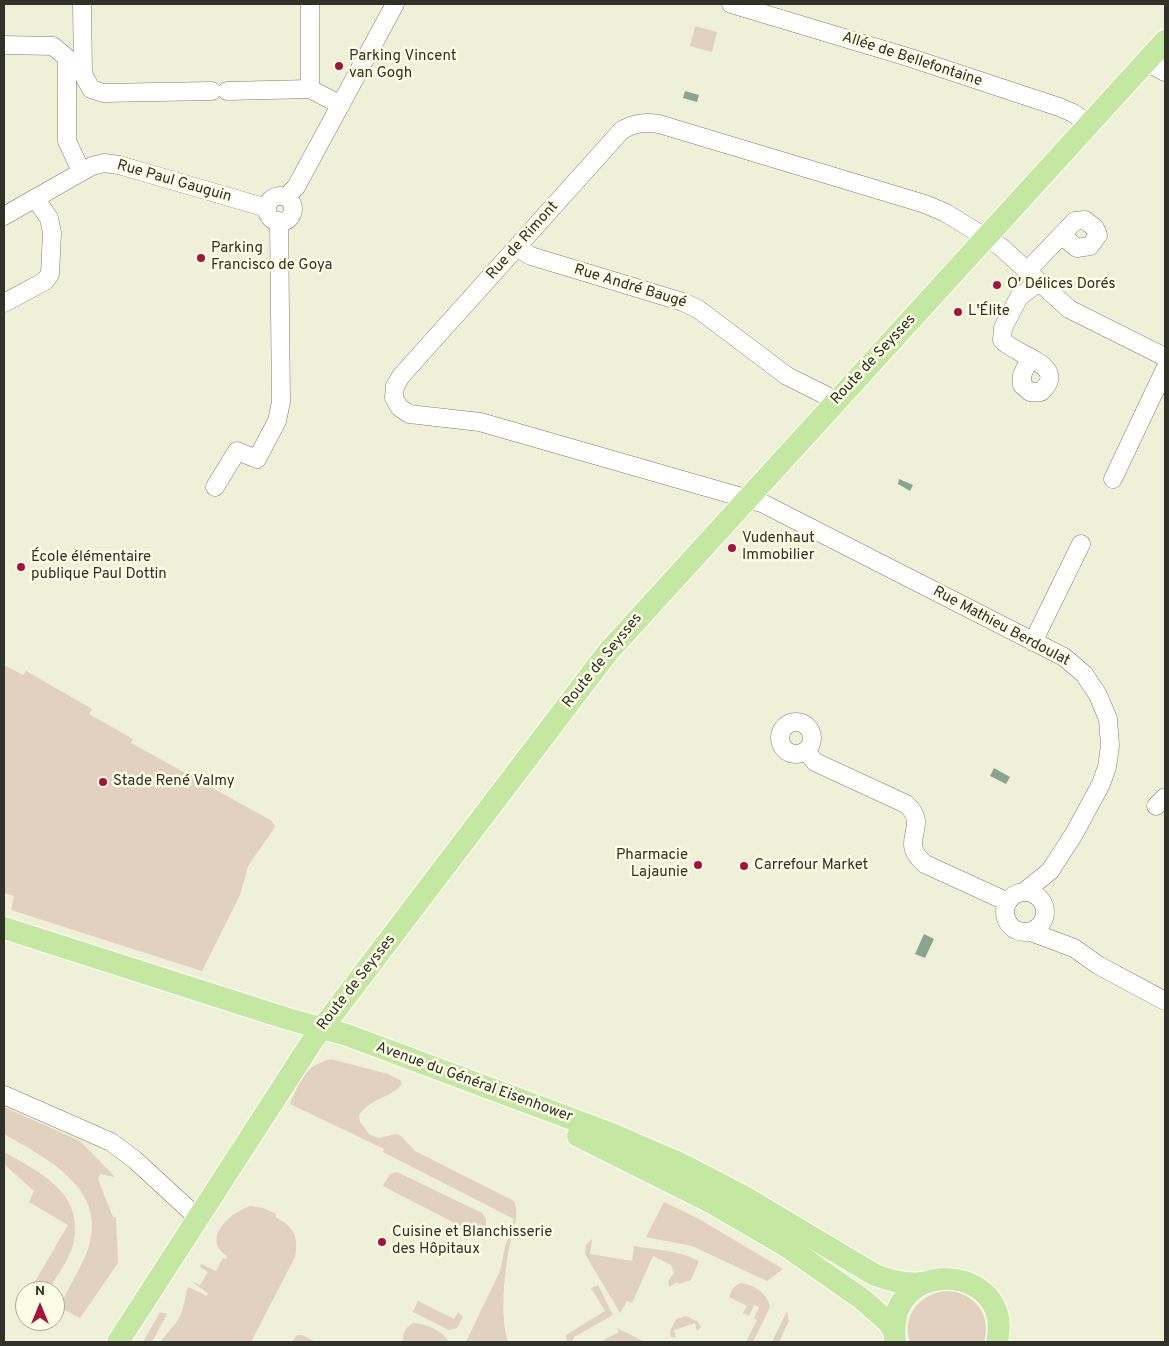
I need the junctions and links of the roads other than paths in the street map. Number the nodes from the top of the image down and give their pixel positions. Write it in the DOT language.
graph roads {
  1 [pos="82,4"];
  2 [pos="310,4"];
  3 [pos="395,4"];
  4 [pos="731,4"];
  5 [pos="1165,41"];
  6 [pos="4,45"];
  7 [pos="1156,67"];
  8 [pos="310,89"];
  9 [pos="341,105"];
  10 [pos="1089,124"];
  11 [pos="81,171"];
  12 [pos="286,197"];
  13 [pos="35,198"];
  14 [pos="267,208"];
  15 [pos="4,216"];
  16 [pos="279,221"];
  17 [pos="1062,236"];
  18 [pos="986,238"];
  19 [pos="518,248"];
  20 [pos="1033,276"];
  21 [pos="4,303"];
  22 [pos="1165,357"];
  23 [pos="1030,358"];
  24 [pos="1165,369"];
  25 [pos="836,401"];
  26 [pos="1113,479"];
  27 [pos="215,487"];
  28 [pos="706,489"];
  29 [pos="748,499"];
  30 [pos="731,517"];
  31 [pos="1081,544"];
  32 [pos="1033,642"];
  33 [pos="806,751"];
  34 [pos="1050,871"];
  35 [pos="1024,892"];
  36 [pos="1008,902"];
  37 [pos="1045,911"];
  38 [pos="4,928"];
  39 [pos="1031,932"];
  40 [pos="4,939"];
  41 [pos="1074,948"];
  42 [pos="1165,1000"];
  43 [pos="318,1034"];
  44 [pos="4,1094"];
  45 [pos="198,1218"];
  46 [pos="923,1283"];
  47 [pos="895,1337"];
  48 [pos="118,1342"];
  49 [pos="997,1342"];
  1 -- 8 [label="street"];
  2 -- 8 [label="street"];
  3 -- 9 [label="street"];
  4 -- 10 [label="street, Allée de Bellefontaine"];
  5 -- 7 [label="main road, Route de Seysses"];
  6 -- 11 [label="street"];
  7 -- 10 [label="main road, Route de Seysses"];
  8 -- 9 [label="street"];
  9 -- 12 [label="street"];
  10 -- 18 [label="main road, Route de Seysses"];
  11 -- 13 [label="street, Rue Paul Gauguin"];
  11 -- 14 [label="street, Rue Paul Gauguin"];
  12 -- 14 [label="street"];
  12 -- 16 [label="street"];
  13 -- 15 [label="street, Rue Paul Gauguin"];
  13 -- 21 [label="street"];
  14 -- 16 [label="street"];
  16 -- 27 [label="street"];
  17 -- 20 [label="street"];
  18 -- 19 [label="street, Rue de Rimont"];
  18 -- 20 [label="street, Rue de Rimont"];
  18 -- 25 [label="main road, Route de Seysses"];
  19 -- 25 [label="street, Rue André Baugé"];
  19 -- 28 [label="street, Rue de Rimont"];
  20 -- 22 [label="street, Rue de Rimont"];
  20 -- 23 [label="street"];
  24 -- 26 [label="street"];
  25 -- 29 [label="main road, Route de Seysses"];
  28 -- 29 [label="street, Rue de Rimont"];
  28 -- 30 [label="street"];
  29 -- 30 [label="main road, Route de Seysses"];
  29 -- 32 [label="street, Rue Mathieu Berdoulat"];
  30 -- 43 [label="main road, Route de Seysses"];
  31 -- 32 [label="street"];
  32 -- 34 [label="street, Rue Mathieu Berdoulat"];
  33 -- 36 [label="street"];
  34 -- 35 [label="street, Rue Mathieu Berdoulat"];
  34 -- 37 [label="street, Rue Mathieu Berdoulat"];
  35 -- 36 [label="street"];
  35 -- 37 [label="street"];
  36 -- 39 [label="street"];
  37 -- 39 [label="street"];
  37 -- 41 [label="street"];
  38 -- 43 [label="main road, Avenue du Général Eisenhower"];
  39 -- 41 [label="street"];
  40 -- 43 [label="main road, Avenue du Général Eisenhower"];
  41 -- 42 [label="street"];
  43 -- 45 [label="main road, Route de Seysses"];
  43 -- 46 [label="main road, Avenue du Général Eisenhower"];
  43 -- 47 [label="main road, Avenue du Général Eisenhower"];
  44 -- 45 [label="street"];
  45 -- 48 [label="main road, Route de Seysses"];
  46 -- 47 [label="main road"];
  46 -- 49 [label="main road, Avenue du Général Eisenhower"];
}
